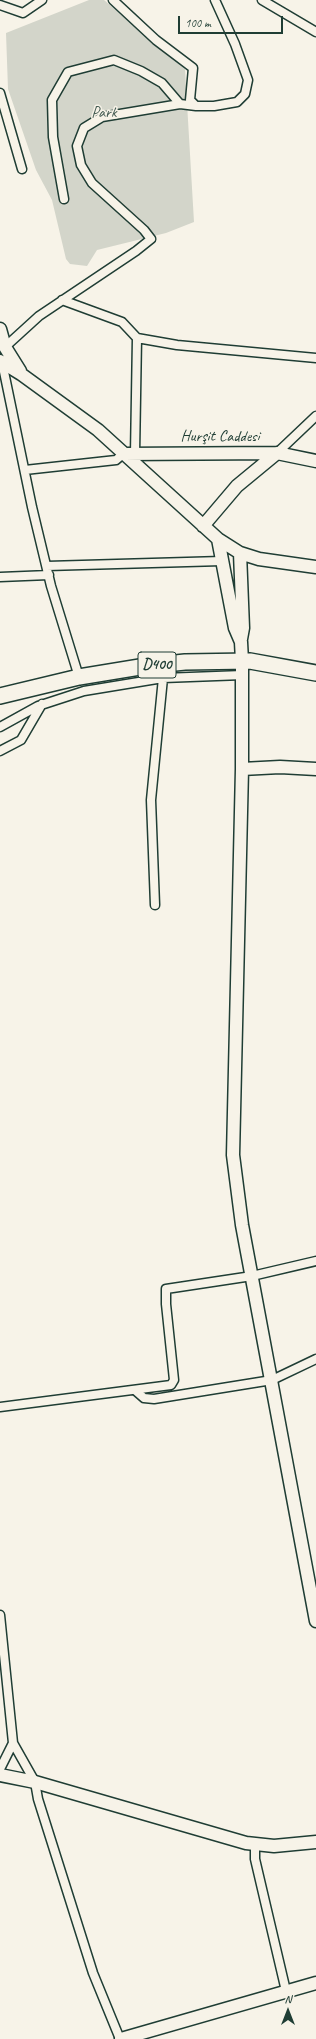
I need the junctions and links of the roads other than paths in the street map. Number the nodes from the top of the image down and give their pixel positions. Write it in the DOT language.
graph roads {
  1 [pos="42,0"];
  2 [pos="113,0"];
  3 [pos="215,0"];
  4 [pos="262,0"];
  5 [pos="0,5"];
  6 [pos="316,32"];
  7 [pos="0,93"];
  8 [pos="180,104"];
  9 [pos="196,106"];
  10 [pos="22,169"];
  11 [pos="64,199"];
  12 [pos="62,300"];
  13 [pos="0,329"];
  14 [pos="137,338"];
  15 [pos="5,347"];
  16 [pos="316,358"];
  17 [pos="2,367"];
  18 [pos="21,374"];
  19 [pos="316,416"];
  20 [pos="276,453"];
  21 [pos="129,454"];
  22 [pos="316,461"];
  23 [pos="25,470"];
  24 [pos="203,526"];
  25 [pos="218,539"];
  26 [pos="240,559"];
  27 [pos="222,561"];
  28 [pos="316,567"];
  29 [pos="48,571"];
  30 [pos="0,577"];
  31 [pos="241,642"];
  32 [pos="242,668"];
  33 [pos="316,673"];
  34 [pos="79,678"];
  35 [pos="163,678"];
  36 [pos="0,696"];
  37 [pos="42,704"];
  38 [pos="0,727"];
  39 [pos="0,751"];
  40 [pos="242,769"];
  41 [pos="316,769"];
  42 [pos="154,905"];
  43 [pos="316,1261"];
  44 [pos="252,1276"];
  45 [pos="316,1359"];
  46 [pos="272,1380"];
  47 [pos="136,1391"];
  48 [pos="0,1407"];
  49 [pos="311,1572"];
  50 [pos="0,1615"];
  51 [pos="316,1621"];
  52 [pos="13,1742"];
  53 [pos="0,1769"];
  54 [pos="0,1775"];
  55 [pos="35,1782"];
  56 [pos="316,1842"];
  57 [pos="255,1844"];
  58 [pos="316,1983"];
  59 [pos="286,1992"];
  60 [pos="120,2039"];
  1 -- 5 [label="street"];
  2 -- 9 [label="street"];
  3 -- 9 [label="street"];
  4 -- 6 [label="street"];
  7 -- 10 [label="street"];
  8 -- 9 [label="street"];
  8 -- 11 [label="street"];
  8 -- 12 [label="street"];
  12 -- 14 [label="street"];
  12 -- 15 [label="street"];
  13 -- 15 [label="street"];
  14 -- 16 [label="street"];
  14 -- 21 [label="street"];
  15 -- 18 [label="street"];
  17 -- 18 [label="street"];
  17 -- 23 [label="street"];
  18 -- 21 [label="street"];
  19 -- 20 [label="street"];
  20 -- 21 [label="street, Hurşit Caddesi"];
  20 -- 22 [label="street, Hurşit Caddesi"];
  20 -- 24 [label="street"];
  21 -- 23 [label="street"];
  21 -- 24 [label="street"];
  23 -- 29 [label="street"];
  24 -- 25 [label="street"];
  25 -- 26 [label="street"];
  25 -- 27 [label="street"];
  26 -- 27 [label="street"];
  26 -- 28 [label="street"];
  26 -- 31 [label="street"];
  27 -- 29 [label="street"];
  27 -- 31 [label="street"];
  29 -- 30 [label="street"];
  29 -- 34 [label="street"];
  31 -- 32 [label="street"];
  32 -- 33 [label="highway, D400"];
  32 -- 34 [label="highway, D400"];
  32 -- 35 [label="street"];
  32 -- 40 [label="street"];
  34 -- 36 [label="highway, D400"];
  35 -- 37 [label="street"];
  35 -- 42 [label="street"];
  37 -- 38 [label="street"];
  37 -- 39 [label="street"];
  40 -- 41 [label="street"];
  40 -- 44 [label="street"];
  43 -- 44 [label="street"];
  44 -- 46 [label="street"];
  44 -- 47 [label="street"];
  45 -- 46 [label="street"];
  46 -- 47 [label="street"];
  46 -- 49 [label="street"];
  47 -- 48 [label="street"];
  49 -- 51 [label="street"];
  50 -- 52 [label="street"];
  52 -- 53 [label="street"];
  52 -- 55 [label="street"];
  54 -- 55 [label="street"];
  55 -- 57 [label="street"];
  55 -- 60 [label="street"];
  56 -- 57 [label="street"];
  57 -- 59 [label="street"];
  58 -- 59 [label="street"];
  59 -- 60 [label="street"];
}
